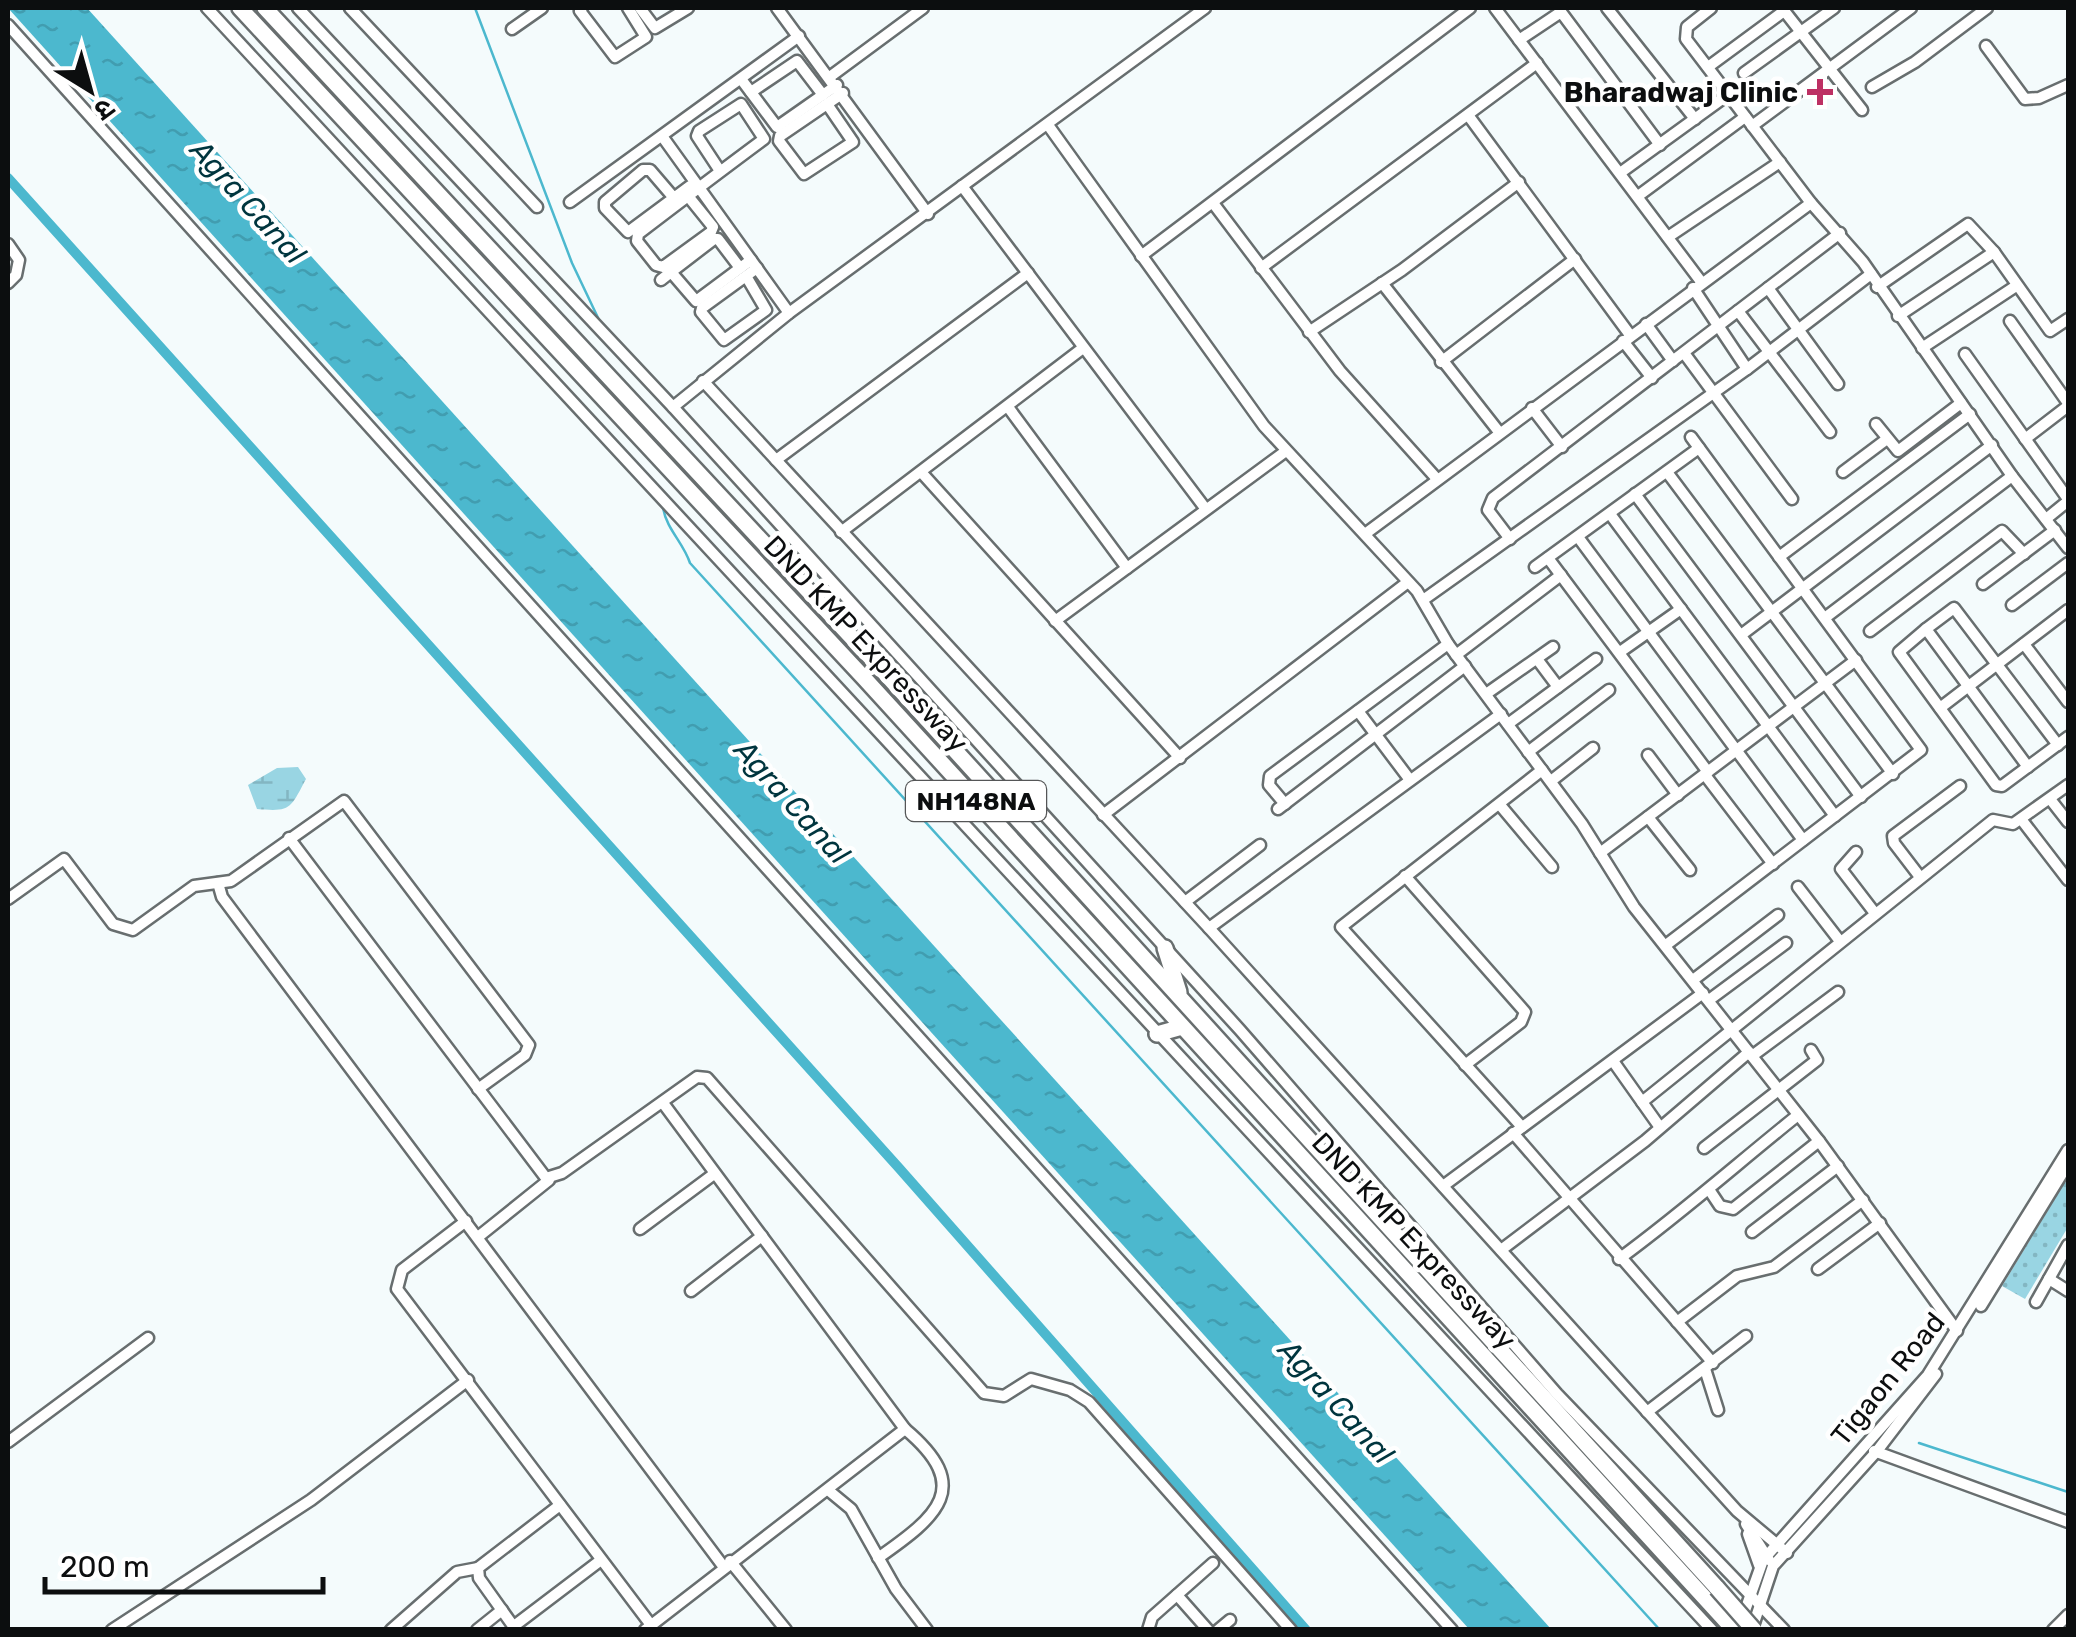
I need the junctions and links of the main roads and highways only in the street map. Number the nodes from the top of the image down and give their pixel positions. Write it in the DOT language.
graph roads {
  1 [pos="240,8"];
  2 [pos="265,8"];
  3 [pos="1165,948"];
  4 [pos="1181,998"];
  5 [pos="1182,1027"];
  6 [pos="1157,1034"];
  7 [pos="1712,1594"];
  8 [pos="1737,1630"];
  9 [pos="1753,1630"];
  1 -- 5 [label="highway, DND KMP Expressway / NH148NA"];
  2 -- 4 [label="highway, DND KMP Expressway / NH148NA"];
  3 -- 4 [label="highway"];
  4 -- 7 [label="highway, DND KMP Expressway / NH148NA"];
  5 -- 6 [label="highway"];
  5 -- 7 [label="highway, DND KMP Expressway / NH148NA"];
  7 -- 8 [label="highway, DND KMP Expressway / NH148NA"];
  7 -- 9 [label="highway, DND KMP Expressway / NH148NA, bridge"];
}
